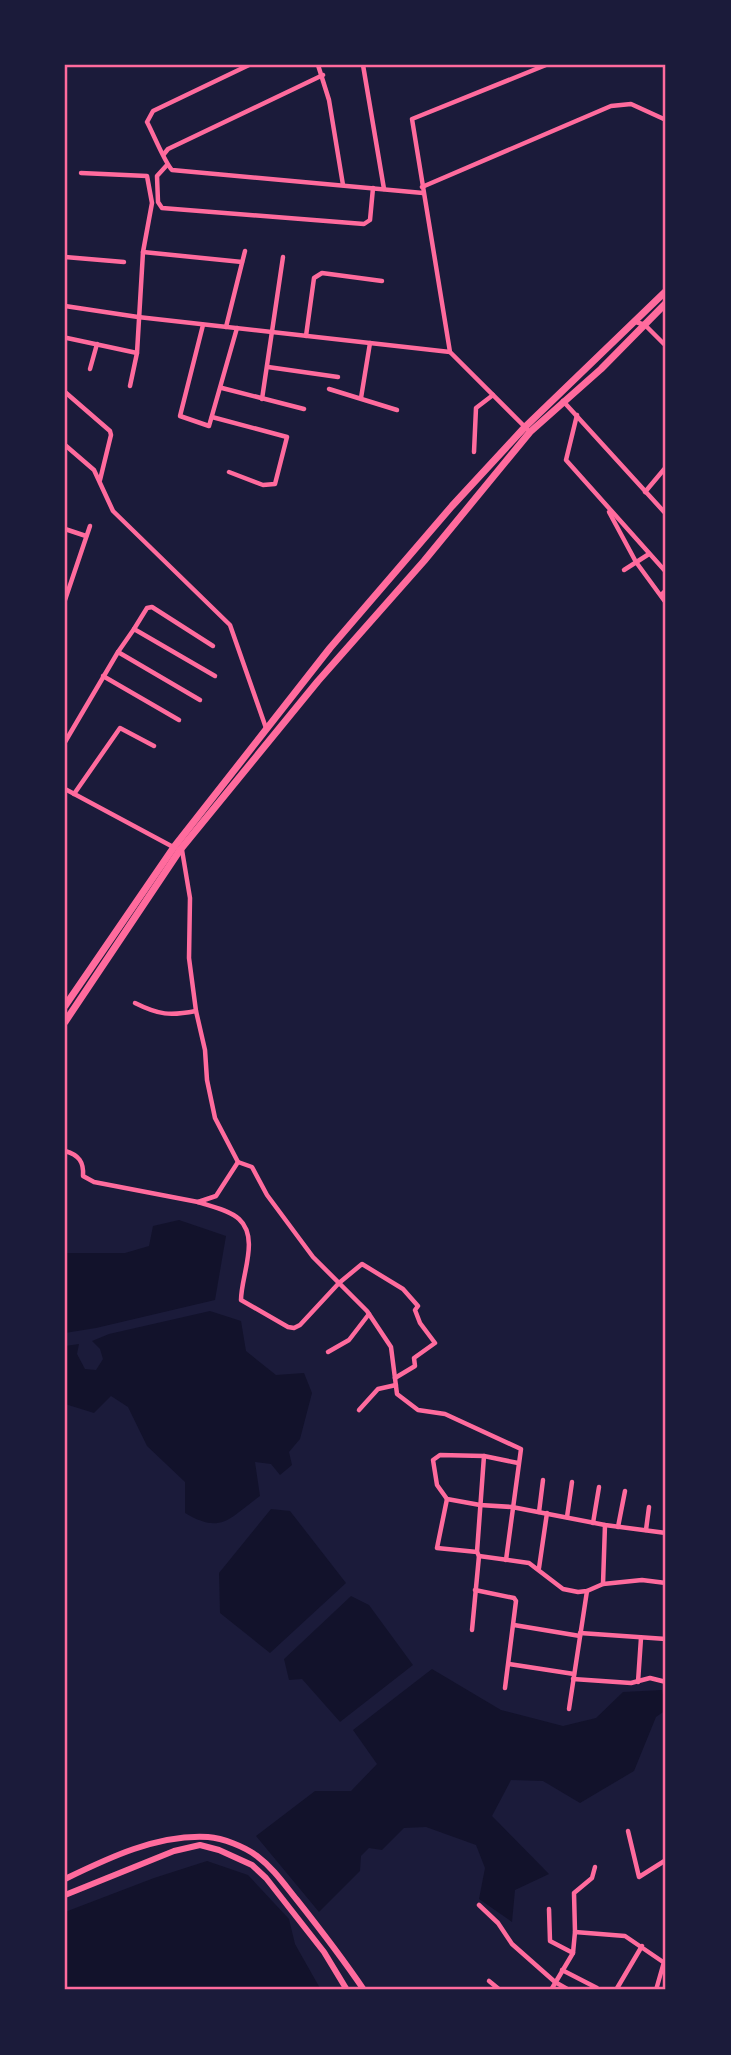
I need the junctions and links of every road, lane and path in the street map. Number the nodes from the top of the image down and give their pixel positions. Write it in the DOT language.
graph roads {
  1 [pos="249,65"];
  2 [pos="318,65"];
  3 [pos="363,65"];
  4 [pos="546,65"];
  5 [pos="323,75"];
  6 [pos="666,120"];
  7 [pos="164,154"];
  8 [pos="167,165"];
  9 [pos="81,173"];
  10 [pos="343,185"];
  11 [pos="373,188"];
  12 [pos="384,189"];
  13 [pos="423,190"];
  14 [pos="245,251"];
  15 [pos="143,253"];
  16 [pos="65,257"];
  17 [pos="283,257"];
  18 [pos="124,262"];
  19 [pos="242,262"];
  20 [pos="382,281"];
  21 [pos="666,291"];
  22 [pos="666,303"];
  23 [pos="65,306"];
  24 [pos="138,317"];
  25 [pos="636,322"];
  26 [pos="203,325"];
  27 [pos="645,325"];
  28 [pos="226,327"];
  29 [pos="237,328"];
  30 [pos="272,332"];
  31 [pos="306,336"];
  32 [pos="67,338"];
  33 [pos="370,343"];
  34 [pos="97,344"];
  35 [pos="666,346"];
  36 [pos="450,352"];
  37 [pos="137,353"];
  38 [pos="268,367"];
  39 [pos="90,369"];
  40 [pos="338,377"];
  41 [pos="130,386"];
  42 [pos="222,388"];
  43 [pos="329,388"];
  44 [pos="65,392"];
  45 [pos="493,395"];
  46 [pos="361,398"];
  47 [pos="262,399"];
  48 [pos="561,399"];
  49 [pos="304,409"];
  50 [pos="397,410"];
  51 [pos="577,415"];
  52 [pos="212,417"];
  53 [pos="528,430"];
  54 [pos="65,445"];
  55 [pos="474,452"];
  56 [pos="666,467"];
  57 [pos="229,472"];
  58 [pos="100,480"];
  59 [pos="645,492"];
  60 [pos="605,505"];
  61 [pos="666,514"];
  62 [pos="90,526"];
  63 [pos="65,529"];
  64 [pos="86,536"];
  65 [pos="649,554"];
  66 [pos="636,562"];
  67 [pos="624,570"];
  68 [pos="666,572"];
  69 [pos="67,588"];
  70 [pos="666,590"];
  71 [pos="662,595"];
  72 [pos="65,600"];
  73 [pos="666,603"];
  74 [pos="134,629"];
  75 [pos="214,646"];
  76 [pos="118,652"];
  77 [pos="103,676"];
  78 [pos="215,676"];
  79 [pos="200,700"];
  80 [pos="178,720"];
  81 [pos="266,729"];
  82 [pos="65,742"];
  83 [pos="154,746"];
  84 [pos="65,789"];
  85 [pos="74,794"];
  86 [pos="179,849"];
  87 [pos="135,1003"];
  88 [pos="65,1006"];
  89 [pos="196,1011"];
  90 [pos="65,1023"];
  91 [pos="65,1151"];
  92 [pos="238,1162"];
  93 [pos="198,1202"];
  94 [pos="339,1283"];
  95 [pos="369,1314"];
  96 [pos="328,1352"];
  97 [pos="395,1378"];
  98 [pos="396,1385"];
  99 [pos="359,1410"];
  100 [pos="484,1456"];
  101 [pos="518,1463"];
  102 [pos="543,1480"];
  103 [pos="572,1482"];
  104 [pos="599,1486"];
  105 [pos="625,1492"];
  106 [pos="447,1499"];
  107 [pos="480,1505"];
  108 [pos="512,1507"];
  109 [pos="649,1507"];
  110 [pos="539,1512"];
  111 [pos="547,1513"];
  112 [pos="567,1517"];
  113 [pos="593,1523"];
  114 [pos="605,1525"];
  115 [pos="618,1527"];
  116 [pos="646,1530"];
  117 [pos="666,1533"];
  118 [pos="478,1554"];
  119 [pos="506,1560"];
  120 [pos="539,1568"];
  121 [pos="666,1583"];
  122 [pos="603,1584"];
  123 [pos="475,1590"];
  124 [pos="587,1591"];
  125 [pos="514,1625"];
  126 [pos="472,1630"];
  127 [pos="580,1635"];
  128 [pos="641,1638"];
  129 [pos="666,1639"];
  130 [pos="509,1664"];
  131 [pos="574,1677"];
  132 [pos="638,1682"];
  133 [pos="666,1682"];
  134 [pos="505,1688"];
  135 [pos="569,1709"];
  136 [pos="628,1831"];
  137 [pos="666,1860"];
  138 [pos="595,1867"];
  139 [pos="65,1879"];
  140 [pos="65,1895"];
  141 [pos="479,1905"];
  142 [pos="549,1909"];
  143 [pos="575,1932"];
  144 [pos="642,1945"];
  145 [pos="573,1954"];
  146 [pos="665,1963"];
  147 [pos="562,1970"];
  148 [pos="489,1981"];
  149 [pos="555,1982"];
  150 [pos="597,1988"];
  151 [pos="347,1990"];
  152 [pos="364,1990"];
  153 [pos="500,1990"];
  154 [pos="551,1990"];
  155 [pos="569,1990"];
  156 [pos="615,1990"];
  157 [pos="656,1990"];
  1 -- 7 [label="street"];
  2 -- 5 [label="street"];
  3 -- 12 [label="street"];
  4 -- 13 [label="street"];
  5 -- 7 [label="street"];
  5 -- 10 [label="street"];
  6 -- 13 [label="street"];
  7 -- 8 [label="street"];
  8 -- 10 [label="street"];
  8 -- 11 [label="street"];
  9 -- 15 [label="street"];
  10 -- 11 [label="street"];
  11 -- 12 [label="street"];
  12 -- 13 [label="street"];
  13 -- 36 [label="street"];
  14 -- 19 [label="street"];
  15 -- 19 [label="street"];
  15 -- 24 [label="street"];
  16 -- 18 [label="street"];
  17 -- 30 [label="street"];
  19 -- 28 [label="street"];
  20 -- 31 [label="street"];
  21 -- 25 [label="main road"];
  22 -- 27 [label="main road"];
  23 -- 24 [label="street"];
  24 -- 26 [label="street"];
  24 -- 37 [label="street"];
  25 -- 27 [label="street"];
  25 -- 48 [label="main road"];
  26 -- 28 [label="street"];
  26 -- 52 [label="street"];
  27 -- 35 [label="street"];
  27 -- 48 [label="main road"];
  28 -- 29 [label="street"];
  29 -- 30 [label="street"];
  29 -- 42 [label="street"];
  30 -- 31 [label="street"];
  30 -- 38 [label="street"];
  31 -- 33 [label="street"];
  32 -- 34 [label="street"];
  33 -- 36 [label="street"];
  33 -- 46 [label="street"];
  34 -- 37 [label="street"];
  34 -- 39 [label="street"];
  36 -- 45 [label="street"];
  37 -- 41 [label="street"];
  38 -- 40 [label="street"];
  38 -- 47 [label="street"];
  42 -- 47 [label="street"];
  42 -- 52 [label="street"];
  43 -- 46 [label="street"];
  44 -- 58 [label="street"];
  45 -- 53 [label="street"];
  45 -- 55 [label="street"];
  46 -- 50 [label="street"];
  47 -- 49 [label="street"];
  48 -- 51 [label="street"];
  48 -- 53 [label="main road"];
  51 -- 59 [label="street"];
  51 -- 60 [label="street"];
  52 -- 57 [label="street"];
  53 -- 81 [label="main road"];
  53 -- 86 [label="main road"];
  54 -- 58 [label="street"];
  56 -- 59 [label="street"];
  58 -- 81 [label="street"];
  59 -- 61 [label="street"];
  60 -- 65 [label="street"];
  60 -- 66 [label="street"];
  62 -- 64 [label="street"];
  63 -- 64 [label="street"];
  64 -- 69 [label="street"];
  65 -- 66 [label="street"];
  65 -- 68 [label="street"];
  66 -- 67 [label="street"];
  66 -- 71 [label="street"];
  69 -- 72 [label="street"];
  70 -- 71 [label="street"];
  71 -- 73 [label="street"];
  74 -- 75 [label="street"];
  74 -- 76 [label="street"];
  74 -- 78 [label="street"];
  76 -- 77 [label="street"];
  76 -- 79 [label="street"];
  77 -- 80 [label="street"];
  77 -- 82 [label="street"];
  81 -- 86 [label="main road"];
  83 -- 85 [label="street"];
  84 -- 85 [label="street"];
  85 -- 86 [label="street"];
  86 -- 88 [label="main road"];
  86 -- 89 [label="street"];
  86 -- 90 [label="main road"];
  87 -- 89 [label="street"];
  89 -- 92 [label="street"];
  91 -- 93 [label="street"];
  92 -- 93 [label="street"];
  92 -- 94 [label="street"];
  93 -- 94 [label="street"];
  94 -- 95 [label="street"];
  94 -- 97 [label="street"];
  95 -- 96 [label="street"];
  95 -- 97 [label="street"];
  97 -- 98 [label="street"];
  98 -- 99 [label="street"];
  98 -- 101 [label="street"];
  100 -- 101 [label="street"];
  100 -- 106 [label="street"];
  100 -- 107 [label="street"];
  101 -- 108 [label="street"];
  102 -- 110 [label="street"];
  103 -- 112 [label="street"];
  104 -- 113 [label="street"];
  105 -- 115 [label="street"];
  106 -- 107 [label="street"];
  106 -- 118 [label="street"];
  107 -- 108 [label="street"];
  107 -- 118 [label="street"];
  108 -- 110 [label="street"];
  108 -- 119 [label="street"];
  109 -- 116 [label="street"];
  110 -- 111 [label="street"];
  111 -- 112 [label="street"];
  111 -- 120 [label="street"];
  112 -- 113 [label="street"];
  113 -- 114 [label="street"];
  114 -- 115 [label="street"];
  114 -- 122 [label="street"];
  115 -- 116 [label="street"];
  116 -- 117 [label="street"];
  118 -- 119 [label="street"];
  118 -- 123 [label="street"];
  119 -- 120 [label="street"];
  120 -- 124 [label="street"];
  121 -- 122 [label="street"];
  122 -- 124 [label="street"];
  123 -- 125 [label="street"];
  123 -- 126 [label="street"];
  124 -- 127 [label="street"];
  125 -- 127 [label="street"];
  125 -- 130 [label="street"];
  127 -- 128 [label="street"];
  127 -- 131 [label="street"];
  128 -- 129 [label="street"];
  128 -- 132 [label="street"];
  130 -- 131 [label="street"];
  130 -- 134 [label="street"];
  131 -- 132 [label="street"];
  131 -- 135 [label="street"];
  132 -- 133 [label="street"];
  136 -- 137 [label="street"];
  138 -- 143 [label="street"];
  139 -- 152 [label="main road"];
  140 -- 151 [label="main road"];
  141 -- 149 [label="street"];
  142 -- 145 [label="street"];
  143 -- 144 [label="street"];
  143 -- 145 [label="street"];
  144 -- 146 [label="street"];
  144 -- 156 [label="street"];
  145 -- 147 [label="street"];
  146 -- 157 [label="street"];
  147 -- 149 [label="street"];
  147 -- 150 [label="street"];
  148 -- 153 [label="street"];
  149 -- 154 [label="street"];
  149 -- 155 [label="street"];
}
